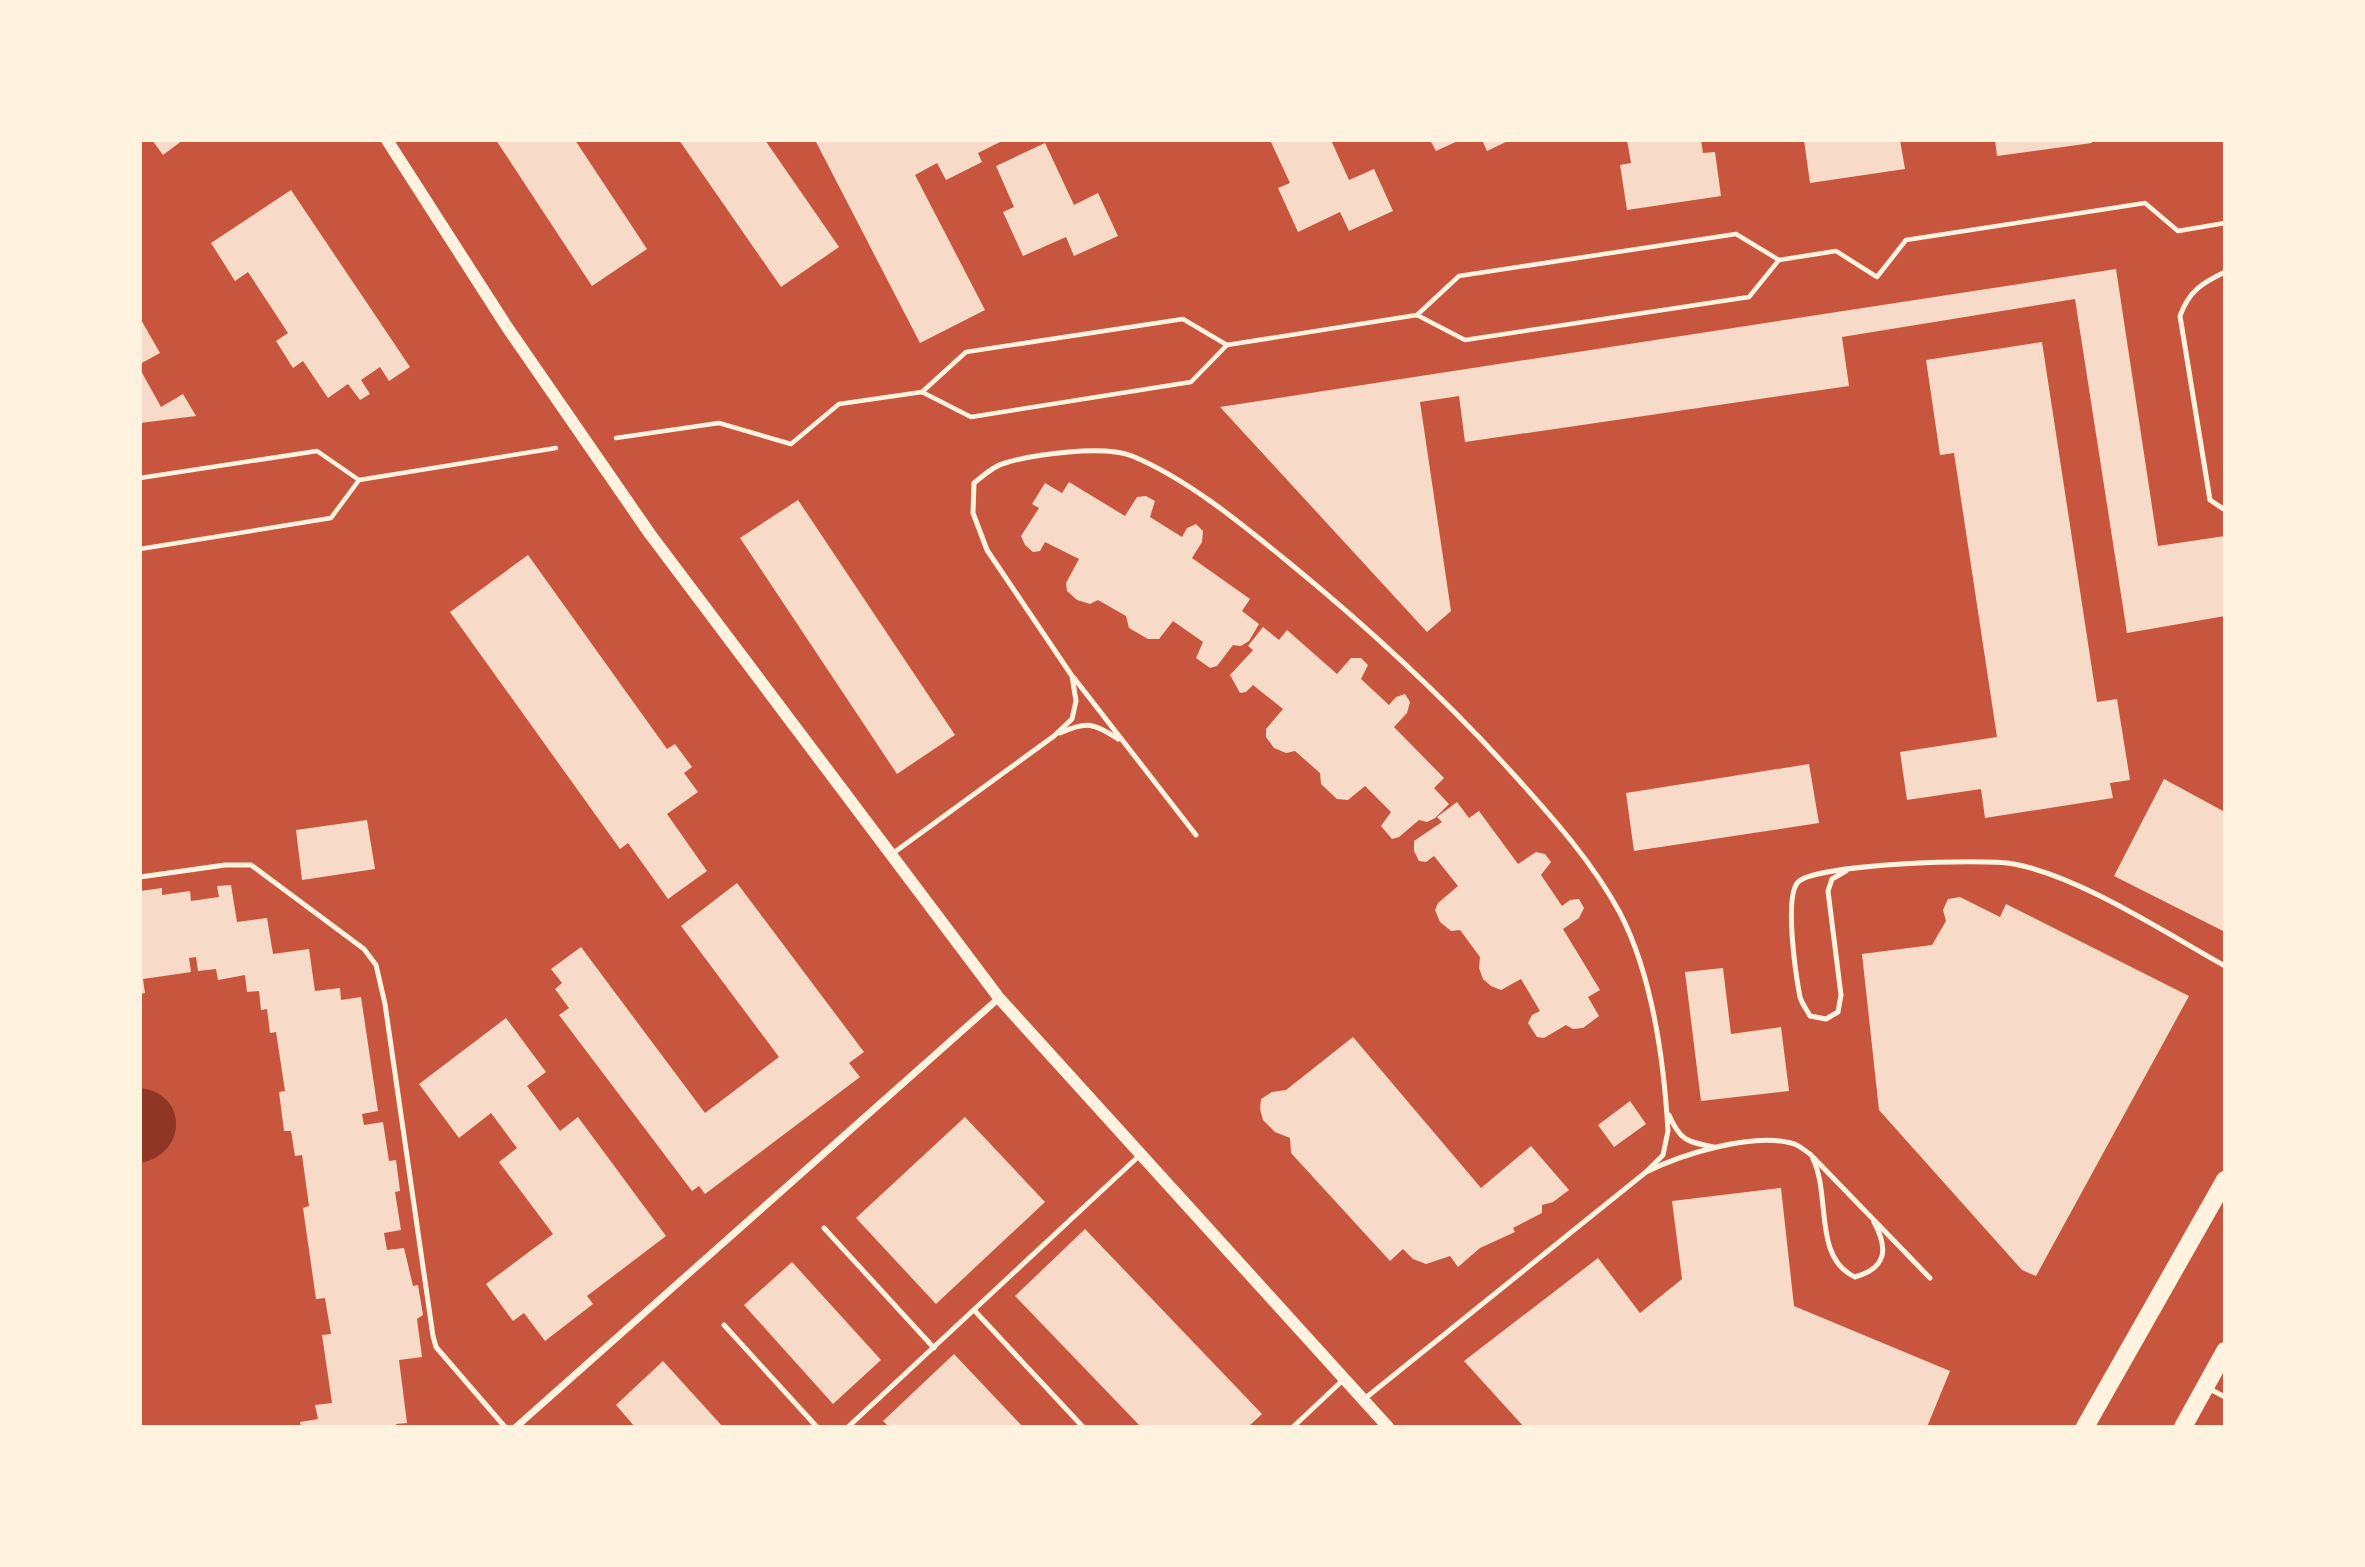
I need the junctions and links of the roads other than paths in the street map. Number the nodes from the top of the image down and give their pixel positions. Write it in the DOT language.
graph roads {
  1 [pos="387,140"];
  2 [pos="2225,272"];
  3 [pos="2225,510"];
  4 [pos="1072,676"];
  5 [pos="1054,736"];
  6 [pos="1123,742"];
  7 [pos="1196,835"];
  8 [pos="891,855"];
  9 [pos="1846,871"];
  10 [pos="140,877"];
  11 [pos="2225,966"];
  12 [pos="999,998"];
  13 [pos="1667,1109"];
  14 [pos="1720,1148"];
  15 [pos="1141,1154"];
  16 [pos="1810,1154"];
  17 [pos="1646,1172"];
  18 [pos="2225,1180"];
  19 [pos="1870,1215"];
  20 [pos="824,1228"];
  21 [pos="1930,1278"];
  22 [pos="974,1310"];
  23 [pos="724,1325"];
  24 [pos="934,1348"];
  25 [pos="2225,1351"];
  26 [pos="1344,1379"];
  27 [pos="2205,1386"];
  28 [pos="2225,1398"];
  29 [pos="1363,1400"];
  30 [pos="505,1427"];
  31 [pos="516,1427"];
  32 [pos="817,1427"];
  33 [pos="848,1427"];
  34 [pos="1083,1427"];
  35 [pos="1293,1427"];
  36 [pos="1388,1427"];
  37 [pos="2085,1427"];
  38 [pos="2183,1427"];
  1 -- 8 [label="street"];
  2 -- 3 [label="lane"];
  4 -- 5 [label="lane"];
  4 -- 6 [label="lane"];
  4 -- 13 [label="lane"];
  5 -- 6 [label="lane"];
  5 -- 8 [label="lane"];
  6 -- 7 [label="lane"];
  8 -- 12 [label="street"];
  9 -- 9 [label="lane"];
  9 -- 11 [label="lane"];
  10 -- 30 [label="lane"];
  12 -- 15 [label="street"];
  12 -- 31 [label="street"];
  13 -- 14 [label="lane"];
  13 -- 17 [label="lane"];
  14 -- 16 [label="lane"];
  14 -- 17 [label="lane"];
  15 -- 22 [label="lane"];
  15 -- 26 [label="street"];
  16 -- 19 [label="lane"];
  16 -- 19 [label="lane"];
  17 -- 29 [label="lane"];
  18 -- 37 [label="main road"];
  19 -- 21 [label="lane"];
  20 -- 24 [label="lane"];
  22 -- 24 [label="lane"];
  22 -- 34 [label="lane"];
  23 -- 32 [label="lane"];
  24 -- 33 [label="lane"];
  25 -- 27 [label="main road"];
  26 -- 29 [label="street"];
  26 -- 35 [label="lane"];
  27 -- 28 [label="lane"];
  27 -- 38 [label="main road"];
  29 -- 36 [label="street"];
}
